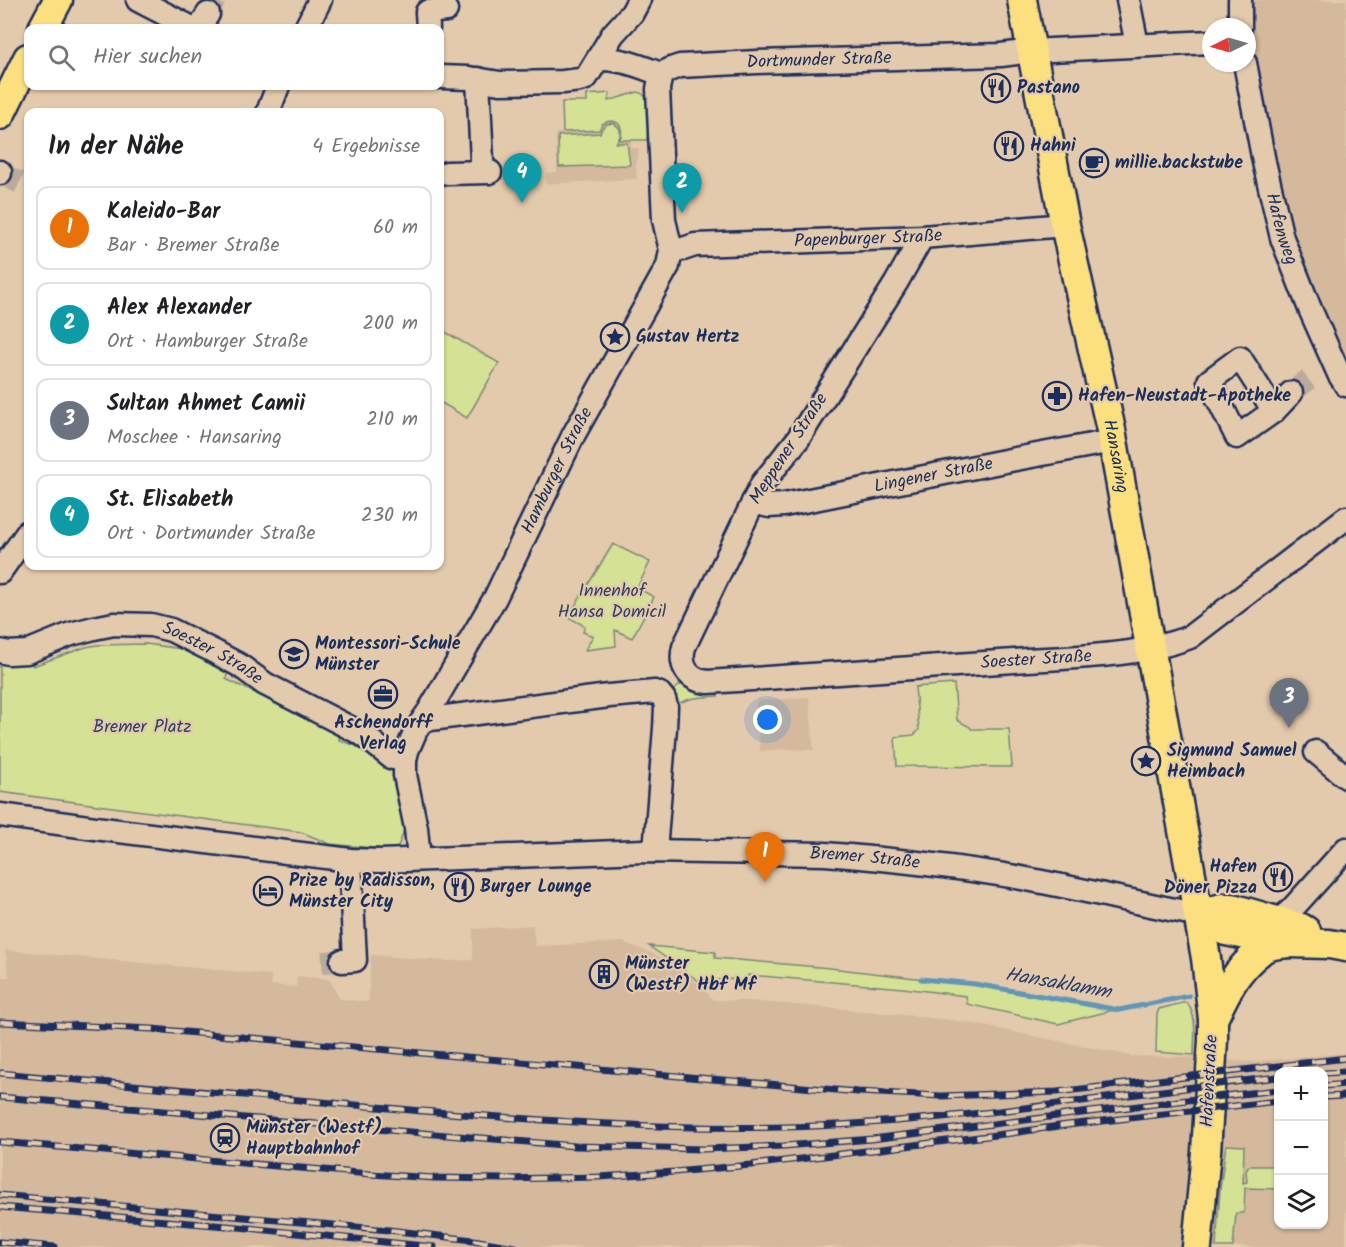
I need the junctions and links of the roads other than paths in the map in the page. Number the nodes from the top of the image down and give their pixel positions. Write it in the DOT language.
graph roads {
  1 [pos="58,0"];
  2 [pos="138,0"];
  3 [pos="320,0"];
  4 [pos="639,0"];
  5 [pos="1022,0"];
  6 [pos="1128,0"];
  7 [pos="1240,0"];
  8 [pos="446,10"];
  9 [pos="1240,18"];
  10 [pos="46,24"];
  11 [pos="200,24"];
  12 [pos="308,24"];
  13 [pos="428,24"];
  14 [pos="1202,42"];
  15 [pos="1137,45"];
  16 [pos="1031,51"];
  17 [pos="599,59"];
  18 [pos="24,66"];
  19 [pos="1247,72"];
  20 [pos="661,74"];
  21 [pos="444,77"];
  22 [pos="478,79"];
  23 [pos="277,90"];
  24 [pos="270,108"];
  25 [pos="0,115"];
  26 [pos="447,173"];
  27 [pos="1065,225"];
  28 [pos="922,237"];
  29 [pos="671,250"];
  30 [pos="1346,385"];
  31 [pos="1290,393"];
  32 [pos="1274,411"];
  33 [pos="1113,441"];
  34 [pos="753,502"];
  35 [pos="1346,518"];
  36 [pos="24,538"];
  37 [pos="0,572"];
  38 [pos="1150,649"];
  39 [pos="0,651"];
  40 [pos="687,672"];
  41 [pos="423,720"];
  42 [pos="1316,752"];
  43 [pos="405,757"];
  44 [pos="1346,777"];
  45 [pos="0,814"];
  46 [pos="1346,849"];
  47 [pos="655,851"];
  48 [pos="419,859"];
  49 [pos="350,860"];
  50 [pos="1199,915"];
  51 [pos="1283,932"];
  52 [pos="1337,945"];
  53 [pos="348,961"];
  54 [pos="1213,1019"];
  55 [pos="1197,1247"];
  1 -- 10 [label="main road"];
  2 -- 11 [label="street"];
  3 -- 12 [label="street"];
  4 -- 17 [label="street"];
  5 -- 16 [label="main road, Hansaring"];
  6 -- 15 [label="street"];
  7 -- 9 [label="street"];
  8 -- 13 [label="street"];
  14 -- 15 [label="street, Dortmunder Straße"];
  15 -- 16 [label="street, Dortmunder Straße"];
  16 -- 20 [label="street, Dortmunder Straße"];
  16 -- 27 [label="main road, Hansaring"];
  17 -- 20 [label="street"];
  17 -- 22 [label="street"];
  18 -- 25 [label="main road"];
  19 -- 30 [label="street, Hafenweg"];
  20 -- 29 [label="street"];
  21 -- 22 [label="street"];
  22 -- 26 [label="street"];
  23 -- 24 [label="street"];
  27 -- 28 [label="street, Papenburger Straße"];
  27 -- 33 [label="main road, Hansaring"];
  28 -- 29 [label="street, Papenburger Straße"];
  28 -- 34 [label="street, Meppener Straße"];
  29 -- 41 [label="street, Hamburger Straße"];
  31 -- 32 [label="street"];
  33 -- 34 [label="street, Lingener Straße"];
  33 -- 38 [label="main road, Hansaring"];
  34 -- 40 [label="street, Meppener Straße"];
  35 -- 38 [label="street, Soester Straße"];
  36 -- 37 [label="street"];
  38 -- 40 [label="street, Soester Straße"];
  38 -- 50 [label="main road, Hansaring"];
  39 -- 43 [label="street, Soester Straße"];
  41 -- 43 [label="street, Hamburger Straße"];
  41 -- 47 [label="street"];
  42 -- 44 [label="street"];
  43 -- 48 [label="street, Hamburger Straße"];
  45 -- 49 [label="street"];
  46 -- 51 [label="street"];
  47 -- 48 [label="street, Bremer Straße"];
  47 -- 50 [label="street, Bremer Straße"];
  48 -- 49 [label="street"];
  49 -- 53 [label="street"];
  50 -- 51 [label="main road"];
  50 -- 54 [label="main road, Hafenstraße"];
  51 -- 52 [label="main road"];
  51 -- 54 [label="main road"];
  54 -- 55 [label="main road, Hafenstraße"];
}
